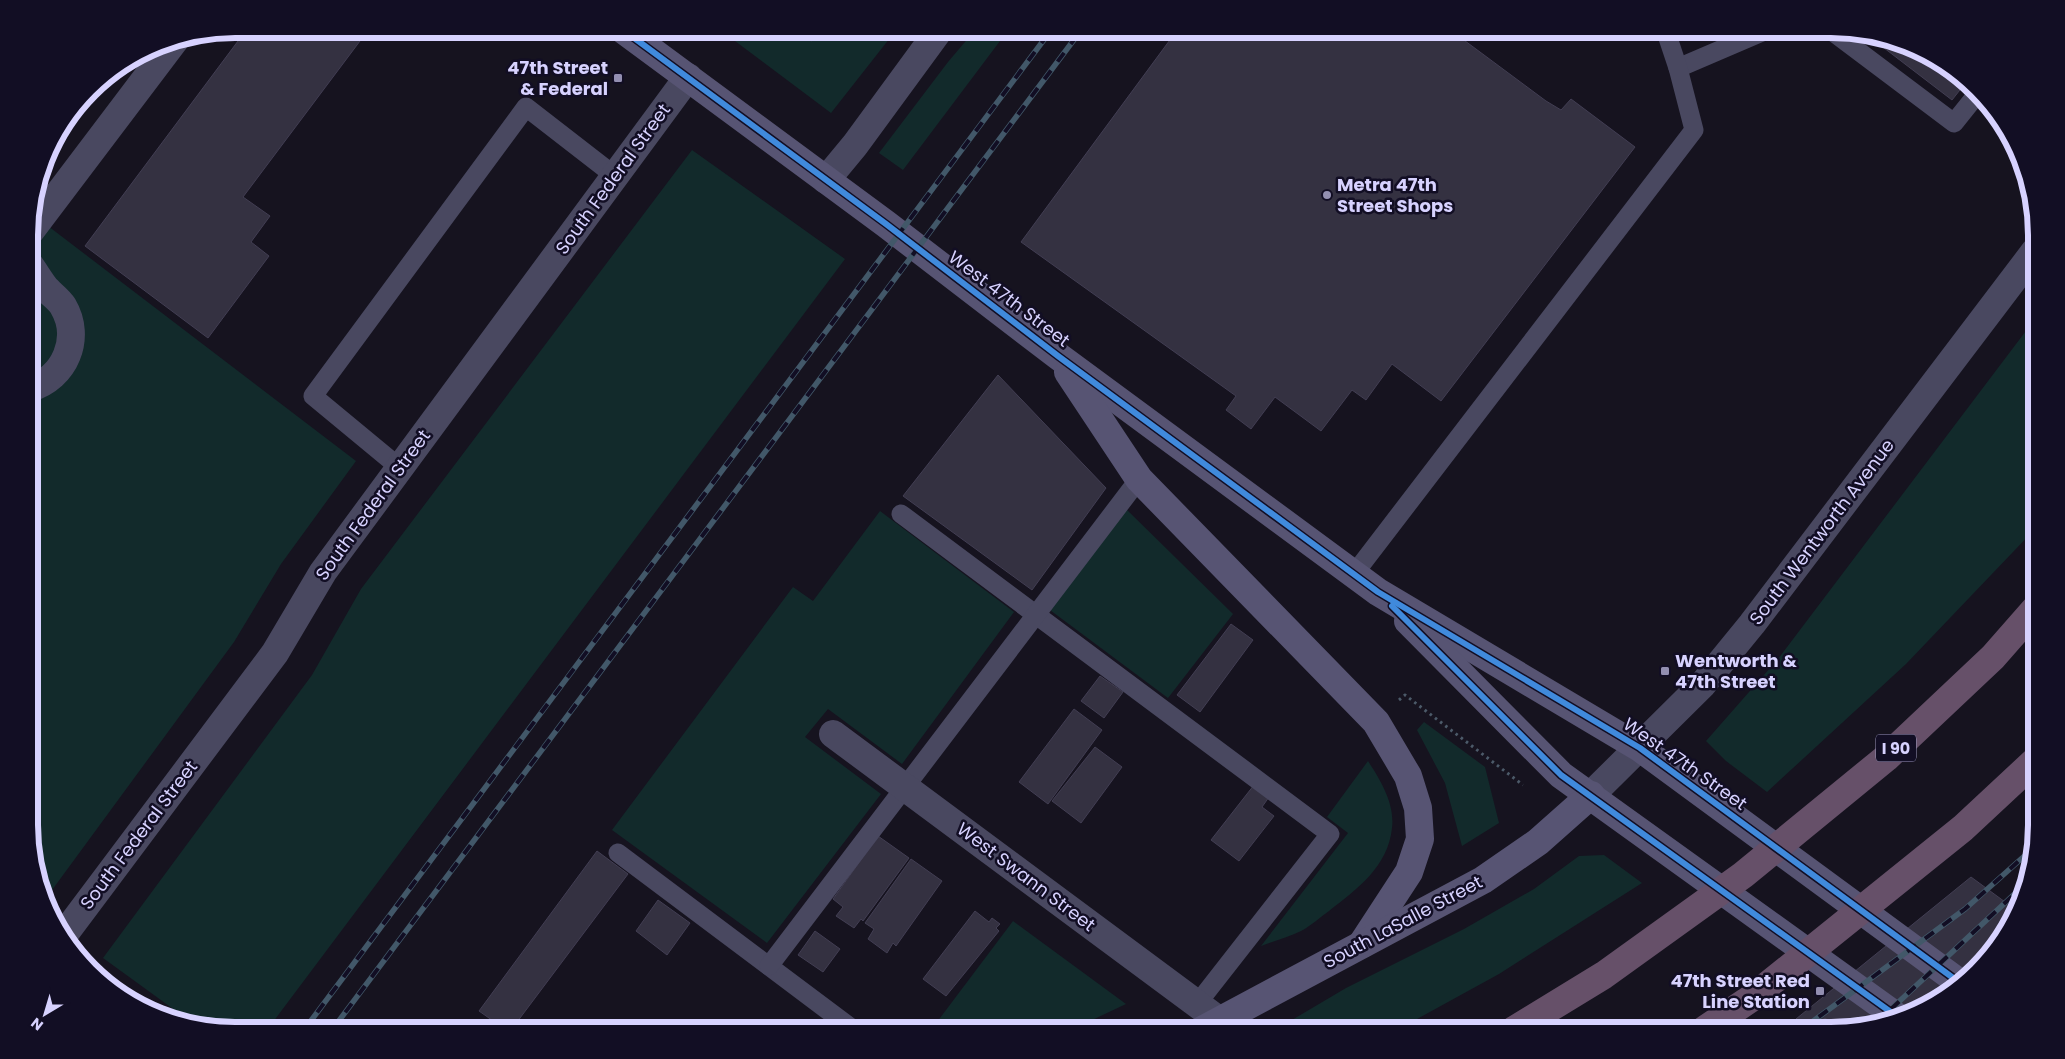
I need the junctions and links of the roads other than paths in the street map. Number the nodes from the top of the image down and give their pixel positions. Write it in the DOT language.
graph roads {
  1 [pos="634,38"];
  2 [pos="933,38"];
  3 [pos="1668,38"];
  4 [pos="1748,38"];
  5 [pos="1841,38"];
  6 [pos="168,49"];
  7 [pos="1678,68"];
  8 [pos="688,77"];
  9 [pos="1973,99"];
  10 [pos="615,176"];
  11 [pos="826,180"];
  12 [pos="38,221"];
  13 [pos="2028,260"];
  14 [pos="38,277"];
  15 [pos="1058,356"];
  16 [pos="38,386"];
  17 [pos="400,468"];
  18 [pos="1139,479"];
  19 [pos="901,514"];
  20 [pos="1354,574"];
  21 [pos="1378,592"];
  22 [pos="1035,615"];
  23 [pos="2028,617"];
  24 [pos="833,734"];
  25 [pos="1640,748"];
  26 [pos="2028,767"];
  27 [pos="905,787"];
  28 [pos="1591,795"];
  29 [pos="618,853"];
  30 [pos="68,929"];
  31 [pos="1362,944"];
  32 [pos="769,966"];
  33 [pos="1954,978"];
  34 [pos="1891,1012"];
  35 [pos="1206,1018"];
  36 [pos="843,1022"];
  37 [pos="1527,1022"];
  38 [pos="1716,1022"];
  1 -- 8 [label="main road, West 47th Street"];
  2 -- 11 [label="street"];
  3 -- 7 [label="lane"];
  4 -- 7 [label="lane"];
  5 -- 9 [label="lane"];
  6 -- 12 [label="street"];
  7 -- 20 [label="lane"];
  8 -- 10 [label="street, South Federal Street"];
  8 -- 11 [label="main road, West 47th Street"];
  10 -- 17 [label="street, South Federal Street"];
  10 -- 17 [label="lane"];
  11 -- 15 [label="main road, West 47th Street"];
  13 -- 25 [label="street, South Wentworth Avenue"];
  14 -- 16 [label="street"];
  15 -- 18 [label="main road"];
  15 -- 20 [label="main road, West 47th Street"];
  17 -- 30 [label="street, South Federal Street"];
  18 -- 22 [label="lane"];
  18 -- 31 [label="main road"];
  19 -- 22 [label="lane"];
  20 -- 21 [label="main road, West 47th Street"];
  21 -- 25 [label="main road, West 47th Street"];
  21 -- 28 [label="main road, West 47th Street"];
  22 -- 27 [label="lane"];
  22 -- 35 [label="lane"];
  23 -- 37 [label="highway, I 90"];
  24 -- 27 [label="street, West Swann Street"];
  25 -- 28 [label="street, South Wentworth Avenue"];
  25 -- 33 [label="main road, West 47th Street"];
  26 -- 38 [label="highway"];
  27 -- 32 [label="lane"];
  27 -- 35 [label="street, West Swann Street"];
  28 -- 31 [label="main road, South LaSalle Street"];
  28 -- 34 [label="main road, West 47th Street"];
  29 -- 32 [label="lane"];
  31 -- 35 [label="main road, South LaSalle Street"];
  32 -- 36 [label="lane"];
}
